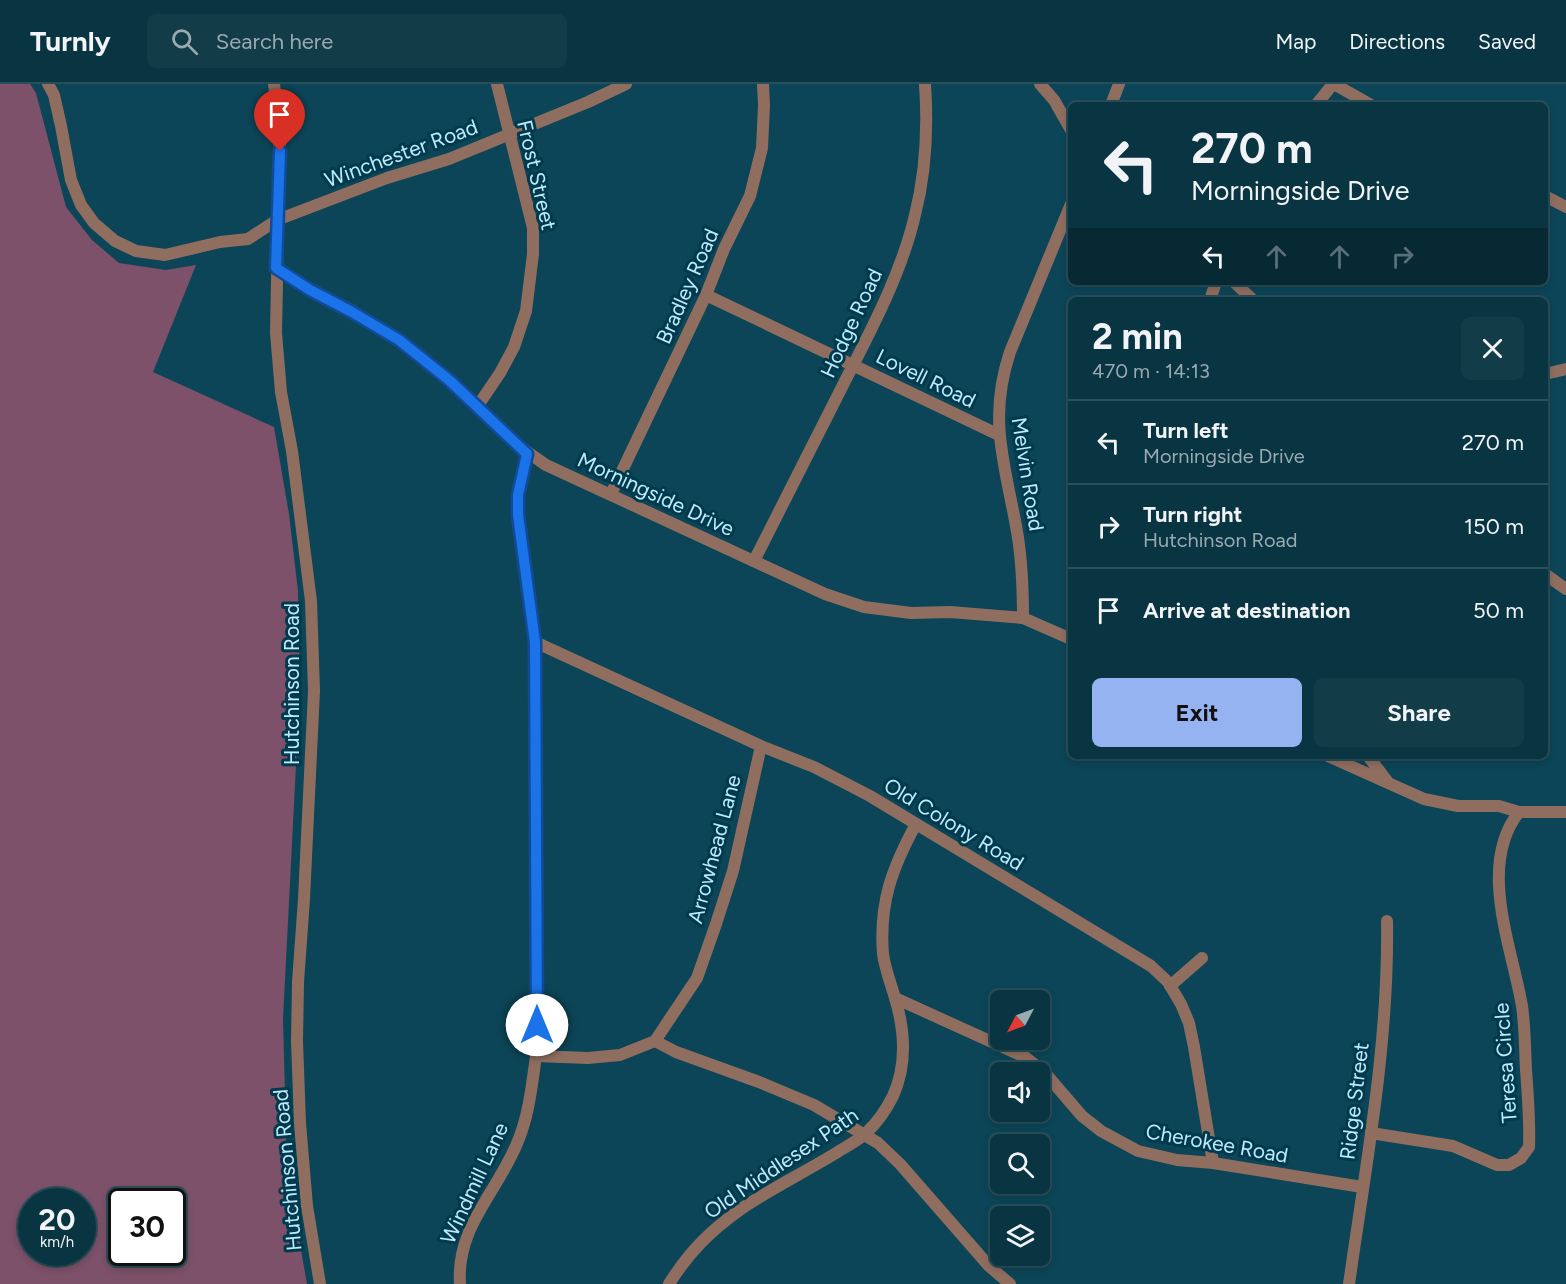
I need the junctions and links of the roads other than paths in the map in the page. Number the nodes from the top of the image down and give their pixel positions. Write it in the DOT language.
graph roads {
  1 [pos="48,84"];
  2 [pos="274,84"];
  3 [pos="497,84"];
  4 [pos="626,84"];
  5 [pos="763,84"];
  6 [pos="925,84"];
  7 [pos="1040,84"];
  8 [pos="1119,84"];
  9 [pos="1333,84"];
  10 [pos="1112,102"];
  11 [pos="1318,102"];
  12 [pos="1366,102"];
  13 [pos="1068,125"];
  14 [pos="508,134"];
  15 [pos="1548,198"];
  16 [pos="1566,207"];
  17 [pos="1068,212"];
  18 [pos="277,220"];
  19 [pos="276,268"];
  20 [pos="1237,285"];
  21 [pos="706,296"];
  22 [pos="1250,297"];
  23 [pos="854,365"];
  24 [pos="1566,369"];
  25 [pos="1548,373"];
  26 [pos="477,407"];
  27 [pos="999,435"];
  28 [pos="527,454"];
  29 [pos="611,494"];
  30 [pos="754,561"];
  31 [pos="1548,576"];
  32 [pos="1566,590"];
  33 [pos="1023,618"];
  34 [pos="1068,638"];
  35 [pos="535,642"];
  36 [pos="761,746"];
  37 [pos="1335,759"];
  38 [pos="1370,759"];
  39 [pos="1390,784"];
  40 [pos="1519,812"];
  41 [pos="1566,812"];
  42 [pos="916,824"];
  43 [pos="1387,921"];
  44 [pos="1202,958"];
  45 [pos="1170,986"];
  46 [pos="895,998"];
  47 [pos="655,1041"];
  48 [pos="536,1056"];
  49 [pos="1371,1133"];
  50 [pos="865,1135"];
  51 [pos="1213,1163"];
  52 [pos="1362,1187"];
  53 [pos="320,1284"];
  54 [pos="460,1284"];
  55 [pos="669,1284"];
  56 [pos="1010,1284"];
  57 [pos="1348,1284"];
  1 -- 18 [label="street, Winchester Road"];
  2 -- 18 [label="street, Hutchinson Road"];
  3 -- 14 [label="street, Frost Street"];
  4 -- 14 [label="street, Winchester Road"];
  5 -- 21 [label="street, Bradley Road"];
  6 -- 23 [label="street, Hodge Road"];
  7 -- 13 [label="street"];
  8 -- 10 [label="street"];
  9 -- 11 [label="street"];
  9 -- 12 [label="street"];
  14 -- 18 [label="street, Winchester Road"];
  14 -- 26 [label="street, Frost Street"];
  15 -- 16 [label="street"];
  17 -- 27 [label="street, Melvin Road"];
  18 -- 19 [label="street, Hutchinson Road"];
  19 -- 26 [label="street, Morningside Drive"];
  19 -- 53 [label="street, Hutchinson Road"];
  20 -- 22 [label="street"];
  21 -- 23 [label="street, Lovell Road"];
  21 -- 29 [label="street, Bradley Road"];
  23 -- 27 [label="street, Lovell Road"];
  23 -- 30 [label="street, Hodge Road"];
  24 -- 25 [label="street"];
  26 -- 28 [label="street, Morningside Drive"];
  27 -- 33 [label="street, Melvin Road"];
  28 -- 29 [label="street, Morningside Drive"];
  28 -- 35 [label="street, Windmill Lane"];
  29 -- 30 [label="street, Morningside Drive"];
  30 -- 33 [label="street, Morningside Drive"];
  31 -- 32 [label="street"];
  33 -- 34 [label="street, Morningside Drive"];
  35 -- 36 [label="street, Old Colony Road"];
  35 -- 48 [label="street, Windmill Lane"];
  36 -- 42 [label="street, Old Colony Road"];
  36 -- 47 [label="street, Arrowhead Lane"];
  37 -- 39 [label="street"];
  38 -- 39 [label="street"];
  39 -- 40 [label="street"];
  40 -- 41 [label="street"];
  40 -- 49 [label="street, Teresa Circle"];
  42 -- 45 [label="street, Old Colony Road"];
  42 -- 46 [label="street, Old Middlesex Path"];
  43 -- 49 [label="street, Ridge Street"];
  44 -- 45 [label="street"];
  45 -- 51 [label="street, Old Colony Road"];
  46 -- 50 [label="street, Old Middlesex Path"];
  46 -- 51 [label="street, Cherokee Road"];
  47 -- 48 [label="street"];
  47 -- 50 [label="street"];
  48 -- 54 [label="street, Windmill Lane"];
  49 -- 52 [label="street, Ridge Street"];
  50 -- 55 [label="street, Old Middlesex Path"];
  50 -- 56 [label="street"];
  51 -- 52 [label="street, Cherokee Road"];
  52 -- 57 [label="street, Ridge Street"];
}
